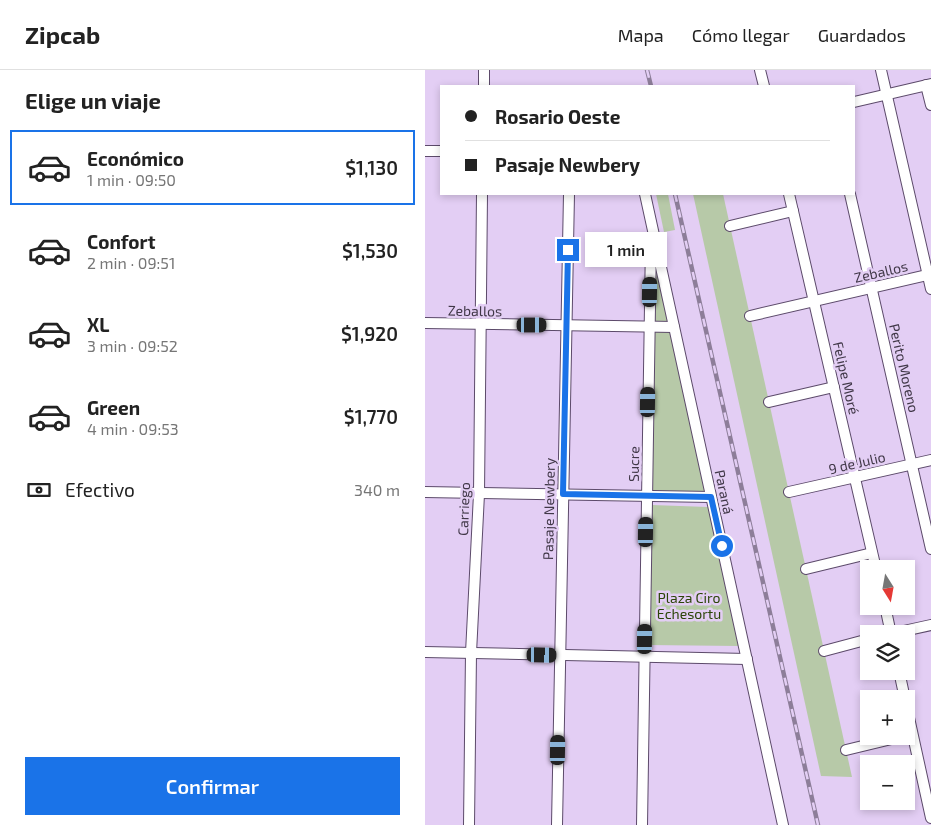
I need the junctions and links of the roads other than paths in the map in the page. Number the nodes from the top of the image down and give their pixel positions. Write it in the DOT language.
graph roads {
  1 [pos="484,70"];
  2 [pos="760,70"];
  3 [pos="881,70"];
  4 [pos="484,85"];
  5 [pos="764,85"];
  6 [pos="929,85"];
  7 [pos="887,94"];
  8 [pos="855,102"];
  9 [pos="931,105"];
  10 [pos="425,151"];
  11 [pos="440,151"];
  12 [pos="483,195"];
  13 [pos="569,195"];
  14 [pos="645,195"];
  15 [pos="789,195"];
  16 [pos="850,195"];
  17 [pos="793,211"];
  18 [pos="651,223"];
  19 [pos="730,226"];
  20 [pos="929,275"];
  21 [pos="872,288"];
  22 [pos="931,289"];
  23 [pos="814,301"];
  24 [pos="750,316"];
  25 [pos="425,323"];
  26 [pos="481,325"];
  27 [pos="566,326"];
  28 [pos="650,327"];
  29 [pos="674,327"];
  30 [pos="834,387"];
  31 [pos="769,402"];
  32 [pos="931,460"];
  33 [pos="912,464"];
  34 [pos="855,477"];
  35 [pos="425,492"];
  36 [pos="789,492"];
  37 [pos="479,494"];
  38 [pos="563,494"];
  39 [pos="647,496"];
  40 [pos="711,497"];
  41 [pos="931,549"];
  42 [pos="872,553"];
  43 [pos="874,560"];
  44 [pos="806,569"];
  45 [pos="931,625"];
  46 [pos="915,629"];
  47 [pos="860,641"];
  48 [pos="824,650"];
  49 [pos="425,652"];
  50 [pos="471,653"];
  51 [pos="560,655"];
  52 [pos="644,657"];
  53 [pos="747,659"];
  54 [pos="867,745"];
  55 [pos="911,745"];
  56 [pos="846,750"];
  57 [pos="931,818"];
  58 [pos="469,825"];
  59 [pos="557,825"];
  60 [pos="642,825"];
  61 [pos="783,825"];
  1 -- 4 [label="street"];
  2 -- 5 [label="street"];
  3 -- 7 [label="street"];
  6 -- 7 [label="street"];
  6 -- 9 [label="street"];
  7 -- 8 [label="street"];
  7 -- 20 [label="street"];
  10 -- 11 [label="street"];
  12 -- 26 [label="street, Carriego"];
  13 -- 27 [label="street, Pasaje Newbery"];
  14 -- 18 [label="street, Paraná"];
  15 -- 17 [label="street, Felipe Moré"];
  16 -- 21 [label="street, Perito Moreno"];
  17 -- 19 [label="street"];
  17 -- 23 [label="street, Felipe Moré"];
  18 -- 28 [label="street, Sucre"];
  18 -- 29 [label="street, Paraná"];
  20 -- 21 [label="street, Zeballos"];
  20 -- 22 [label="street"];
  21 -- 23 [label="street, Zeballos"];
  21 -- 33 [label="street, Perito Moreno"];
  23 -- 24 [label="street, Zeballos"];
  23 -- 30 [label="street, Felipe Moré"];
  25 -- 26 [label="street, Zeballos"];
  26 -- 27 [label="street, Zeballos"];
  26 -- 37 [label="street, Carriego"];
  27 -- 28 [label="street, Zeballos"];
  27 -- 38 [label="street, Pasaje Newbery"];
  28 -- 29 [label="street, Zeballos"];
  28 -- 39 [label="street, Sucre"];
  29 -- 40 [label="street, Paraná"];
  30 -- 31 [label="street"];
  30 -- 34 [label="street, Felipe Moré"];
  32 -- 33 [label="street, 9 de Julio"];
  33 -- 34 [label="street, 9 de Julio"];
  33 -- 41 [label="street, Perito Moreno"];
  34 -- 36 [label="street, 9 de Julio"];
  34 -- 42 [label="street, Felipe Moré"];
  35 -- 37 [label="street"];
  37 -- 38 [label="street"];
  37 -- 50 [label="street, Carriego"];
  38 -- 39 [label="street"];
  38 -- 51 [label="street, Pasaje Newbery"];
  39 -- 40 [label="street"];
  39 -- 52 [label="street, Sucre"];
  40 -- 53 [label="street, Paraná"];
  42 -- 43 [label="street, Felipe Moré"];
  42 -- 44 [label="street"];
  45 -- 46 [label="street"];
  47 -- 48 [label="street"];
  49 -- 50 [label="street"];
  50 -- 51 [label="street"];
  50 -- 58 [label="street, Carriego"];
  51 -- 52 [label="street"];
  51 -- 59 [label="street, Pasaje Newbery"];
  52 -- 53 [label="street"];
  52 -- 60 [label="street, Sucre"];
  53 -- 61 [label="street, Paraná"];
  54 -- 56 [label="street"];
  55 -- 57 [label="street"];
}
